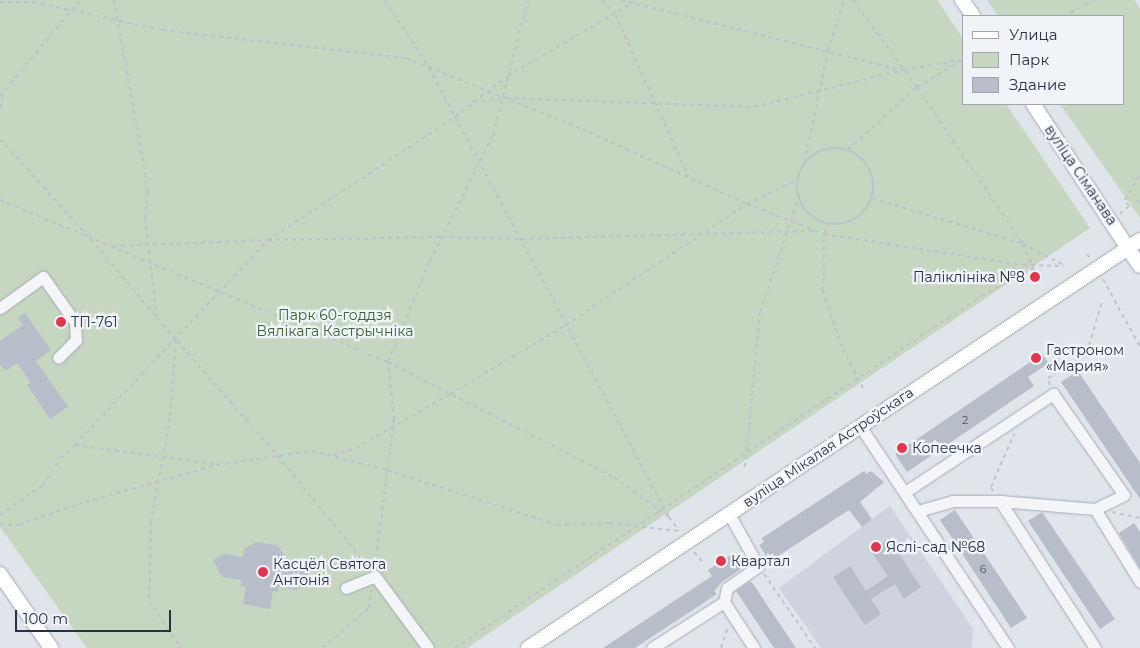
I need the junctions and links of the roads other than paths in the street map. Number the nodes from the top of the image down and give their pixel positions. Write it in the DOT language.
graph roads {
  1 [pos="962,0"];
  2 [pos="972,15"];
  3 [pos="1034,105"];
  4 [pos="1134,244"];
  5 [pos="1140,266"];
  6 [pos="0,308"];
  7 [pos="58,358"];
  8 [pos="860,426"];
  9 [pos="905,492"];
  10 [pos="1000,501"];
  11 [pos="1096,509"];
  12 [pos="918,511"];
  13 [pos="729,514"];
  14 [pos="0,574"];
  15 [pos="1140,582"];
  16 [pos="346,588"];
  17 [pos="724,602"];
  18 [pos="51,648"];
  19 [pos="428,648"];
  20 [pos="528,648"];
  21 [pos="652,648"];
  22 [pos="754,648"];
  23 [pos="1008,648"];
  24 [pos="1095,648"];
  1 -- 2 [label="main road"];
  3 -- 4 [label="main road, вуліца Сіманава"];
  4 -- 5 [label="main road, вуліца Сіманава"];
  4 -- 8 [label="main road, вуліца Мікалая Астроўскага"];
  6 -- 7 [label="lane"];
  8 -- 9 [label="lane"];
  8 -- 13 [label="main road, вуліца Мікалая Астроўскага"];
  9 -- 11 [label="lane"];
  9 -- 12 [label="lane"];
  10 -- 11 [label="lane"];
  10 -- 12 [label="lane"];
  10 -- 24 [label="lane"];
  11 -- 15 [label="lane"];
  12 -- 23 [label="lane"];
  13 -- 17 [label="lane"];
  13 -- 20 [label="main road, вуліца Мікалая Астроўскага"];
  14 -- 18 [label="main road"];
  16 -- 19 [label="lane"];
  17 -- 21 [label="lane"];
  17 -- 22 [label="lane"];
}
